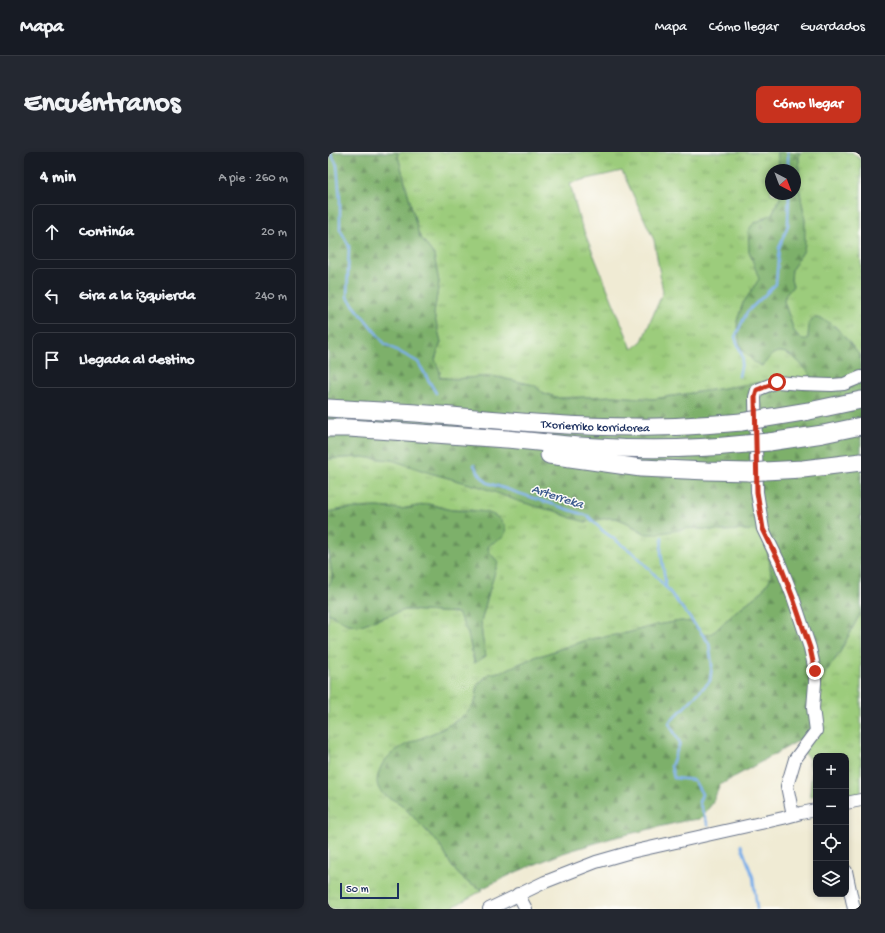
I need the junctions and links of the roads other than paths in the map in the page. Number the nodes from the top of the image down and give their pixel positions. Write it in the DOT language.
graph roads {
  1 [pos="861,377"];
  2 [pos="861,400"];
  3 [pos="328,408"];
  4 [pos="861,426"];
  5 [pos="328,428"];
  6 [pos="349,428"];
  7 [pos="861,462"];
  8 [pos="861,800"];
  9 [pos="849,803"];
  10 [pos="813,811"];
  11 [pos="793,815"];
  12 [pos="849,885"];
  13 [pos="518,894"];
  14 [pos="489,909"];
  15 [pos="526,909"];
  16 [pos="854,909"];
  1 -- 11 [label="street"];
  2 -- 3 [label="highway, Txorierriko korridorea, bridge"];
  4 -- 6 [label="highway, Txorierriko korridorea, bridge"];
  5 -- 6 [label="highway, Txorierriko korridorea"];
  6 -- 7 [label="highway"];
  8 -- 9 [label="street"];
  10 -- 11 [label="street"];
  11 -- 13 [label="street"];
  12 -- 16 [label="street"];
  13 -- 14 [label="street"];
  13 -- 15 [label="street"];
}
